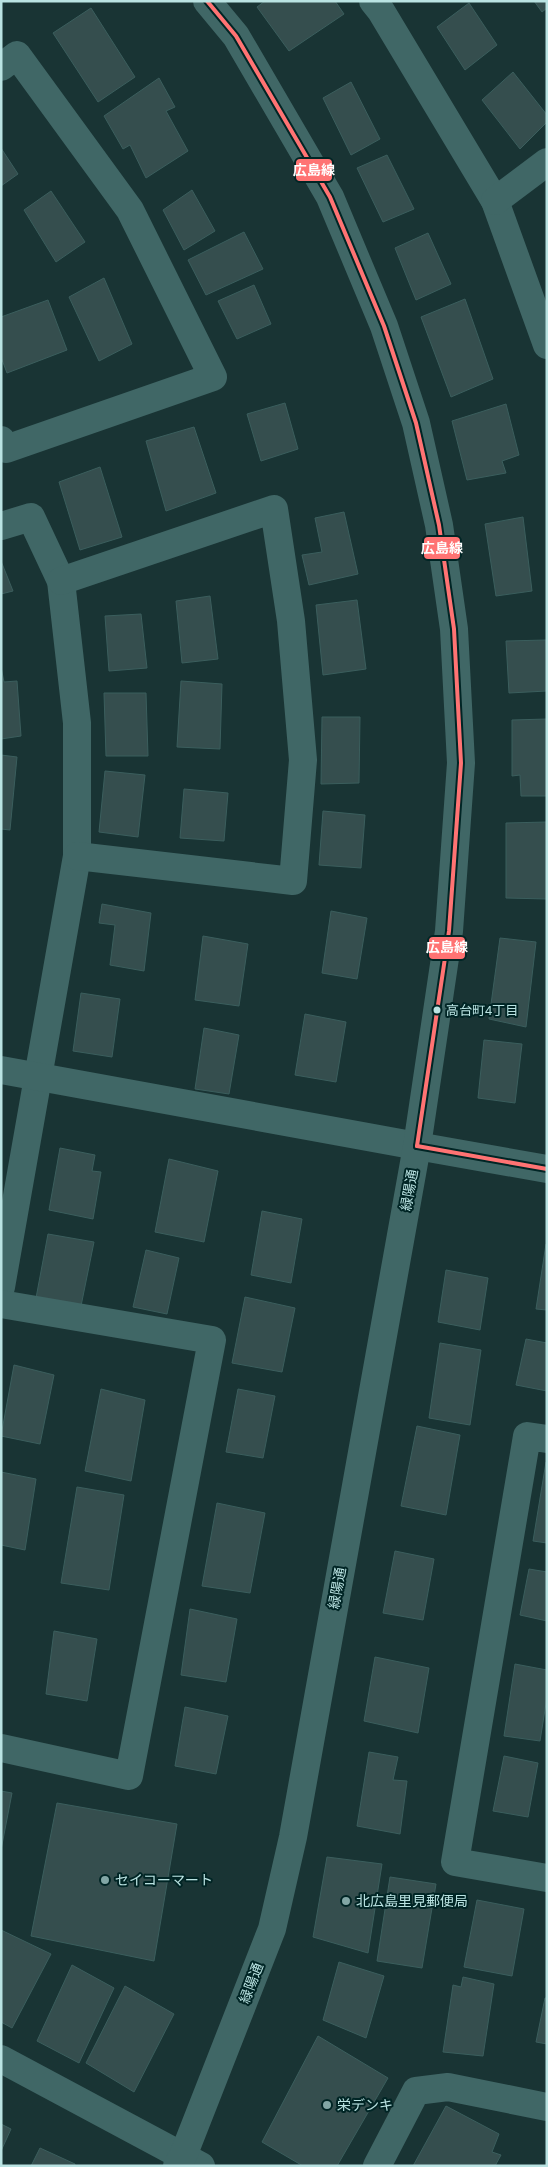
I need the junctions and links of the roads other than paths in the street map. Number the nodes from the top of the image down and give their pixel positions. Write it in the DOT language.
graph roads {
  1 [pos="208,1"];
  2 [pos="383,5"];
  3 [pos="1,67"];
  4 [pos="547,162"];
  5 [pos="495,201"];
  6 [pos="547,345"];
  7 [pos="1,440"];
  8 [pos="1,526"];
  9 [pos="61,581"];
  10 [pos="77,856"];
  11 [pos="1,1070"];
  12 [pos="38,1077"];
  13 [pos="417,1146"];
  14 [pos="547,1169"];
  15 [pos="1,1287"];
  16 [pos="1,1304"];
  17 [pos="547,1439"];
  18 [pos="1,1748"];
  19 [pos="547,1878"];
  20 [pos="1,2059"];
  21 [pos="547,2107"];
  22 [pos="187,2162"];
  23 [pos="377,2166"];
  1 -- 13 [label="street, 緑陽通"];
  2 -- 5 [label="street"];
  3 -- 7 [label="street"];
  4 -- 5 [label="street"];
  5 -- 6 [label="street"];
  8 -- 9 [label="street"];
  9 -- 10 [label="street"];
  9 -- 10 [label="street"];
  10 -- 12 [label="street"];
  11 -- 12 [label="street"];
  12 -- 13 [label="street"];
  12 -- 15 [label="street"];
  13 -- 14 [label="street"];
  13 -- 22 [label="street, 緑陽通"];
  16 -- 18 [label="street"];
  17 -- 19 [label="street"];
  20 -- 22 [label="street"];
  21 -- 23 [label="street"];
}
